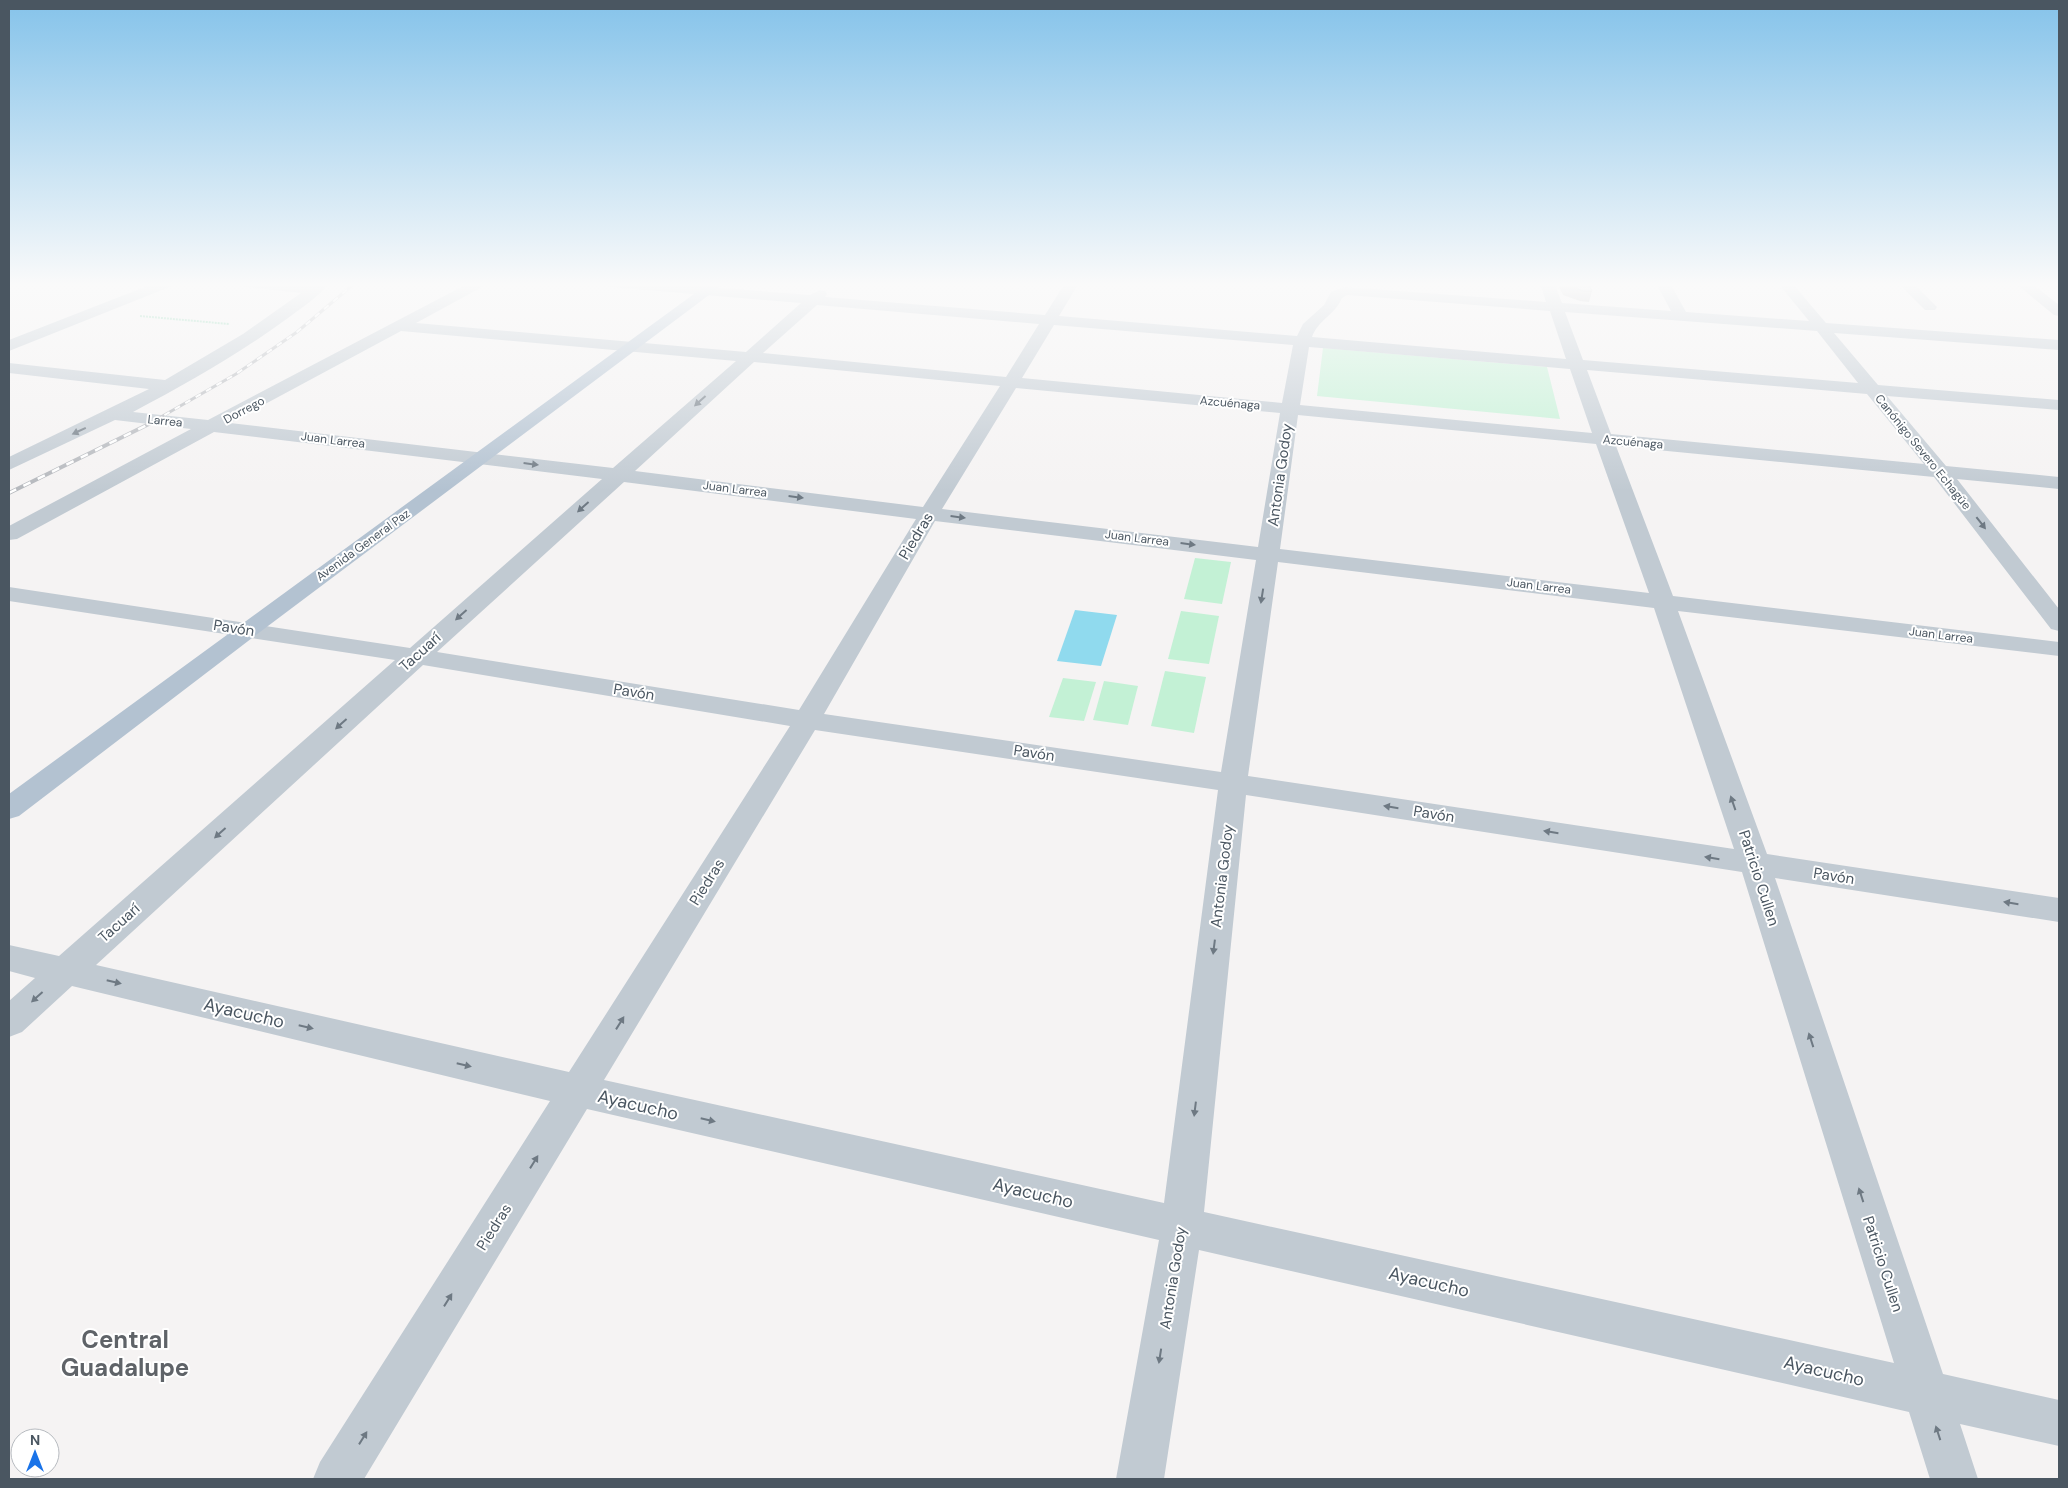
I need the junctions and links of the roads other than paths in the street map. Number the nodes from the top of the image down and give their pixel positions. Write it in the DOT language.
graph roads {
  1 [pos="225,352"];
  2 [pos="351,352"];
  3 [pos="623,352"];
  4 [pos="695,352"];
  5 [pos="754,352"];
  6 [pos="1028,352"];
  7 [pos="1300,352"];
  8 [pos="1432,352"];
  9 [pos="1573,352"];
  10 [pos="1841,352"];
  11 [pos="749,357"];
  12 [pos="1577,364"];
  13 [pos="9,368"];
  14 [pos="1009,382"];
  15 [pos="170,386"];
  16 [pos="1871,389"];
  17 [pos="2059,405"];
  18 [pos="1290,409"];
  19 [pos="115,415"];
  20 [pos="214,426"];
  21 [pos="1604,440"];
  22 [pos="482,458"];
  23 [pos="9,464"];
  24 [pos="1940,471"];
  25 [pos="619,474"];
  26 [pos="2059,484"];
  27 [pos="929,514"];
  28 [pos="9,534"];
  29 [pos="1268,554"];
  30 [pos="9,594"];
  31 [pos="1663,601"];
  32 [pos="2059,624"];
  33 [pos="247,630"];
  34 [pos="2059,649"];
  35 [pos="416,656"];
  36 [pos="807,720"];
  37 [pos="1233,782"];
  38 [pos="9,809"];
  39 [pos="1754,864"];
  40 [pos="2059,910"];
  41 [pos="9,958"];
  42 [pos="66,971"];
  43 [pos="9,1022"];
  44 [pos="578,1091"];
  45 [pos="1182,1227"];
  46 [pos="1925,1394"];
  47 [pos="2059,1423"];
  48 [pos="337,1479"];
  49 [pos="1140,1479"];
  50 [pos="1954,1479"];
  1 -- 15 [label="street"];
  2 -- 20 [label="street, Dorrego"];
  3 -- 22 [label="main road, Avenida General Paz"];
  4 -- 11 [label="street, Azcuénaga"];
  5 -- 11 [label="street, Tacuarí"];
  6 -- 14 [label="street, Piedras"];
  7 -- 18 [label="street, Antonia Godoy"];
  8 -- 12 [label="street"];
  9 -- 12 [label="street, Patricio Cullen"];
  10 -- 16 [label="street, Canónigo Severo Echagüe"];
  11 -- 14 [label="street, Azcuénaga"];
  11 -- 25 [label="street, Tacuarí, one-way"];
  12 -- 16 [label="street"];
  12 -- 21 [label="street, Patricio Cullen"];
  13 -- 15 [label="street"];
  14 -- 18 [label="street, Azcuénaga"];
  14 -- 27 [label="street, Piedras"];
  15 -- 19 [label="street"];
  16 -- 17 [label="street"];
  16 -- 24 [label="street, Canónigo Severo Echagüe"];
  18 -- 21 [label="street, Azcuénaga"];
  18 -- 29 [label="street, Antonia Godoy"];
  19 -- 20 [label="street, Larrea"];
  19 -- 23 [label="street, one-way"];
  20 -- 22 [label="street, Juan Larrea"];
  20 -- 28 [label="street, Dorrego"];
  21 -- 24 [label="street, Azcuénaga"];
  21 -- 31 [label="street, Patricio Cullen"];
  22 -- 25 [label="street, Juan Larrea, one-way"];
  22 -- 33 [label="main road, Avenida General Paz"];
  24 -- 26 [label="street, Azcuénaga"];
  24 -- 32 [label="street, Canónigo Severo Echagüe, one-way"];
  25 -- 27 [label="street, Juan Larrea, one-way"];
  25 -- 35 [label="street, Tacuarí, one-way"];
  27 -- 29 [label="street, Juan Larrea, one-way"];
  27 -- 36 [label="street, Piedras"];
  29 -- 31 [label="street, Juan Larrea"];
  29 -- 37 [label="street, Antonia Godoy, one-way"];
  30 -- 33 [label="street, Pavón"];
  31 -- 34 [label="street, Juan Larrea"];
  39 -- 31 [label="street, Patricio Cullen, one-way"];
  33 -- 35 [label="street, Pavón"];
  33 -- 38 [label="main road, Avenida General Paz"];
  35 -- 36 [label="street, Pavón"];
  35 -- 42 [label="street, Tacuarí, one-way"];
  36 -- 37 [label="street, Pavón"];
  44 -- 36 [label="street, Piedras, one-way"];
  39 -- 37 [label="street, Pavón, one-way"];
  37 -- 45 [label="street, Antonia Godoy, one-way"];
  40 -- 39 [label="street, Pavón, one-way"];
  46 -- 39 [label="street, Patricio Cullen, one-way"];
  41 -- 42 [label="street, Ayacucho"];
  42 -- 43 [label="street, Tacuarí, one-way"];
  42 -- 44 [label="street, Ayacucho, one-way"];
  44 -- 45 [label="street, Ayacucho, one-way"];
  48 -- 44 [label="street, Piedras, one-way"];
  45 -- 46 [label="street, Ayacucho"];
  45 -- 49 [label="street, Antonia Godoy, one-way"];
  46 -- 47 [label="street, Ayacucho"];
  50 -- 46 [label="street, Patricio Cullen, one-way"];
}
